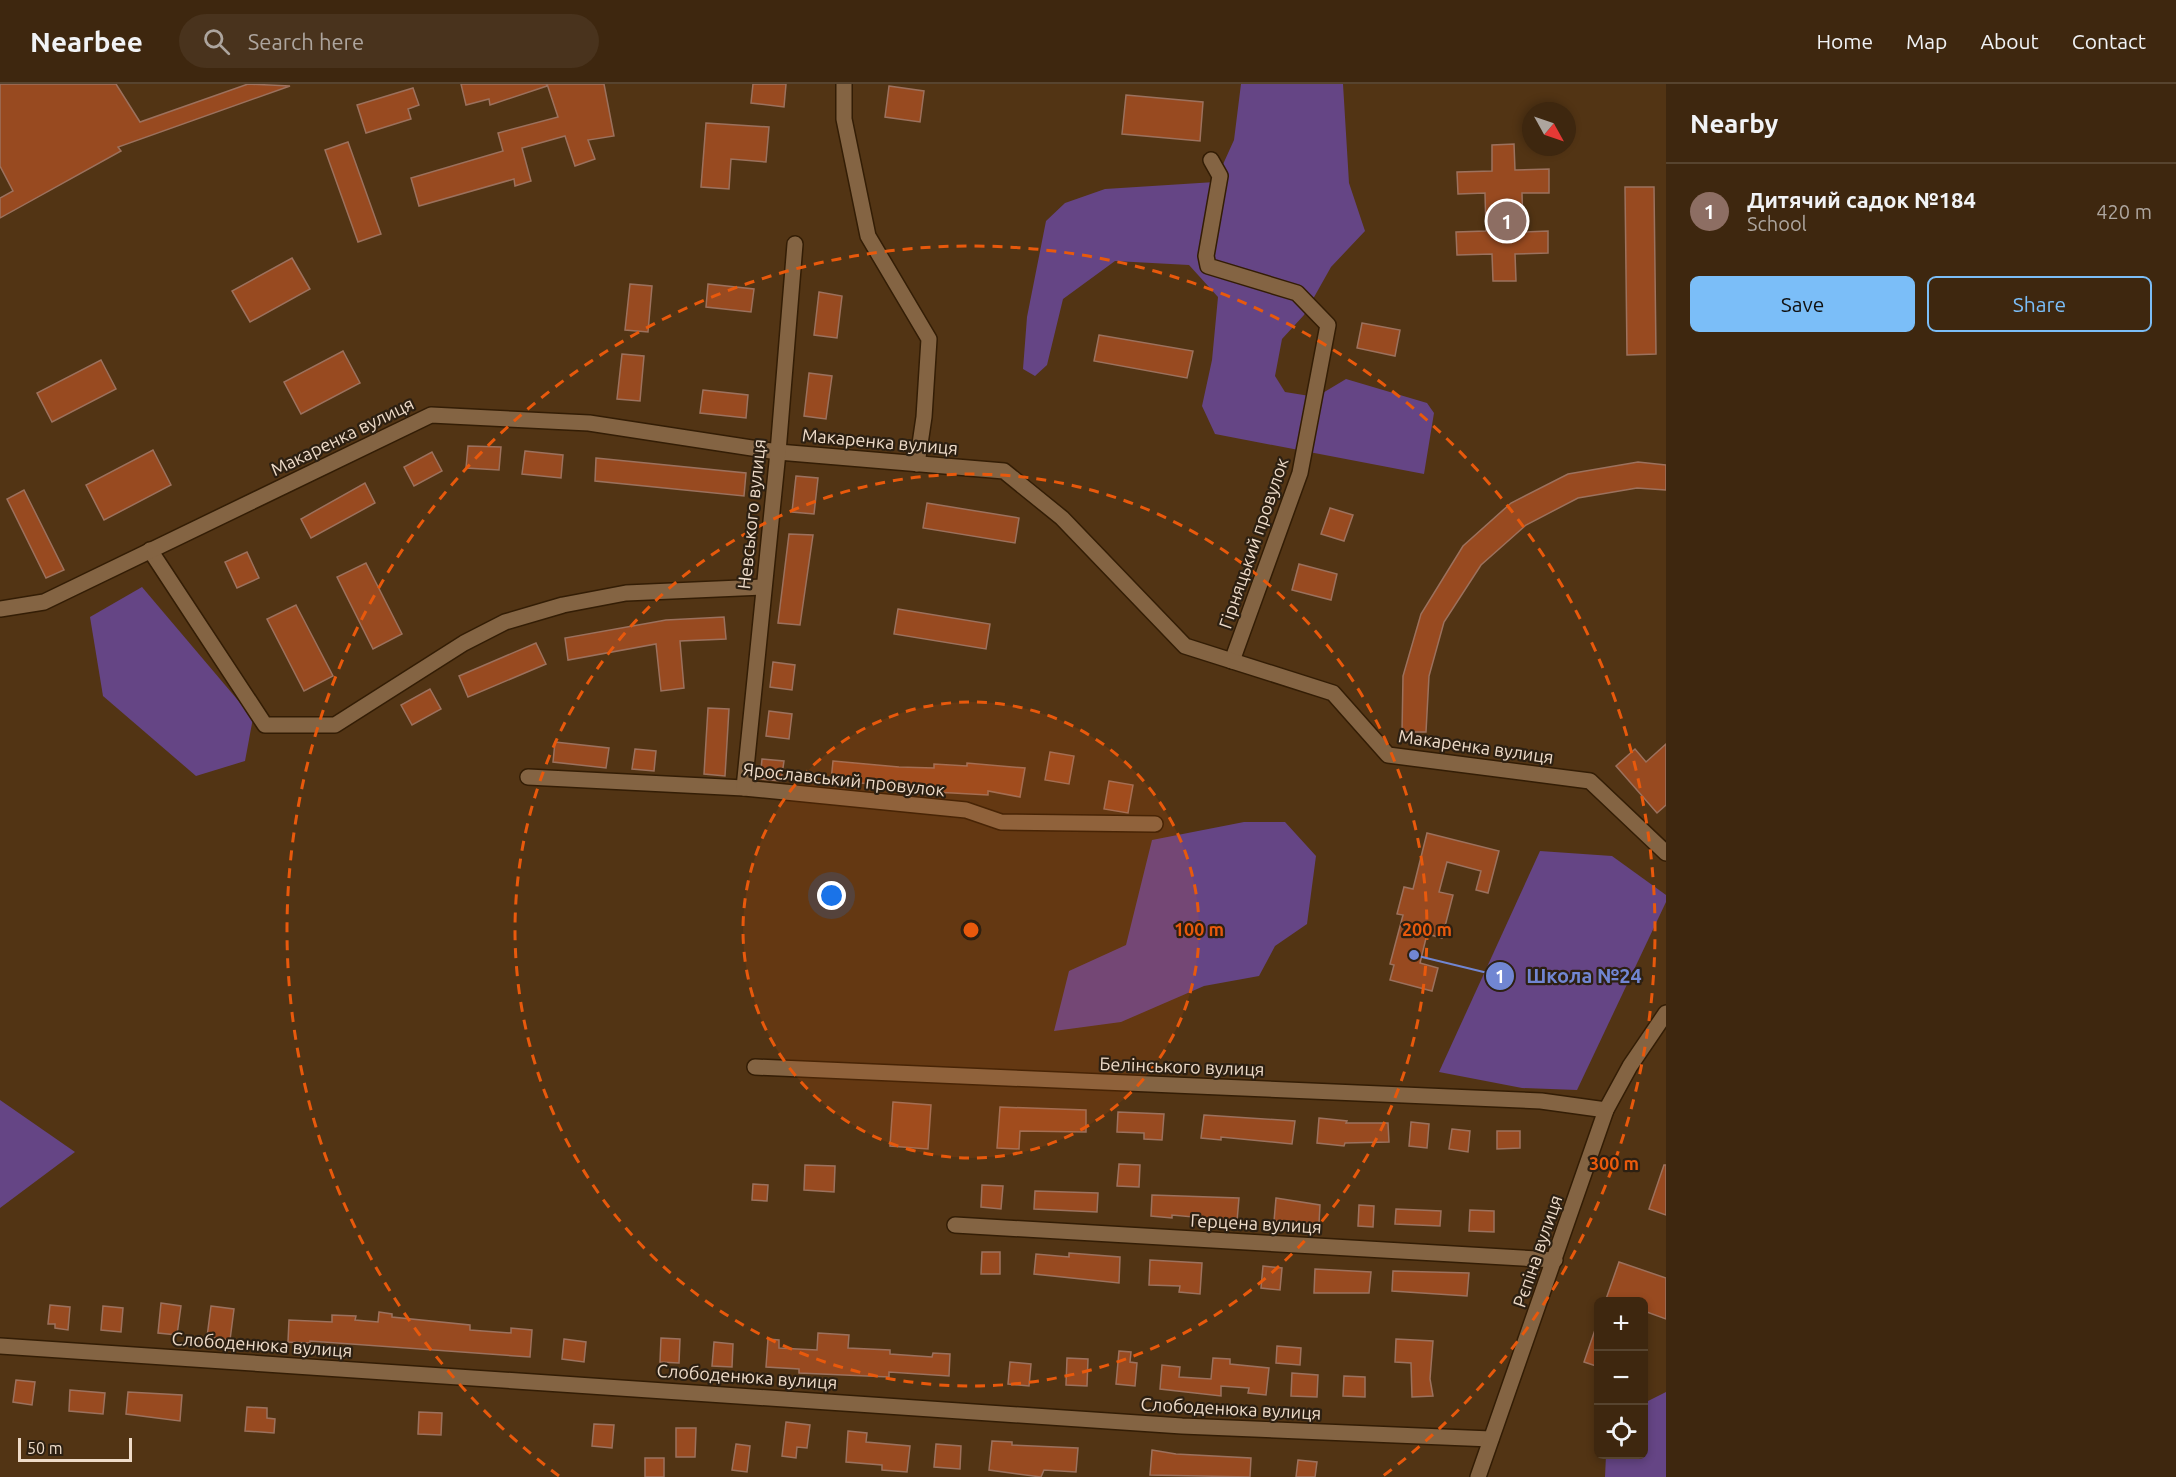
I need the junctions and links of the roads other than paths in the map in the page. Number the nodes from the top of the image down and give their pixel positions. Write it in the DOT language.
graph roads {
  1 [pos="844,84"];
  2 [pos="1211,160"];
  3 [pos="795,244"];
  4 [pos="778,452"];
  5 [pos="917,464"];
  6 [pos="150,550"];
  7 [pos="763,587"];
  8 [pos="0,609"];
  9 [pos="1232,661"];
  10 [pos="528,777"];
  11 [pos="744,788"];
  12 [pos="1155,824"];
  13 [pos="1666,853"];
  14 [pos="1666,1013"];
  15 [pos="755,1067"];
  16 [pos="1606,1110"];
  17 [pos="955,1225"];
  18 [pos="1555,1260"];
  19 [pos="0,1346"];
  20 [pos="1491,1439"];
  21 [pos="1478,1477"];
  1 -- 5 [label="street"];
  2 -- 9 [label="street, Гірняцький провулок"];
  3 -- 4 [label="street, Невського вулиця"];
  4 -- 5 [label="street, Макаренка вулиця"];
  4 -- 6 [label="street, Макаренка вулиця"];
  4 -- 7 [label="street, Невського вулиця"];
  5 -- 9 [label="street, Макаренка вулиця"];
  6 -- 7 [label="street"];
  6 -- 8 [label="street, Макаренка вулиця"];
  7 -- 11 [label="street, Невського вулиця"];
  9 -- 13 [label="street, Макаренка вулиця"];
  10 -- 11 [label="street, Ярославський провулок"];
  11 -- 12 [label="street, Ярославський провулок"];
  14 -- 16 [label="street, Рєпіна вулиця"];
  15 -- 16 [label="street, Белінського вулиця"];
  16 -- 18 [label="street, Рєпіна вулиця"];
  17 -- 18 [label="street, Герцена вулиця"];
  18 -- 20 [label="street, Рєпіна вулиця"];
  19 -- 20 [label="street, Слободенюка вулиця"];
  20 -- 21 [label="street, Рєпіна вулиця"];
}
